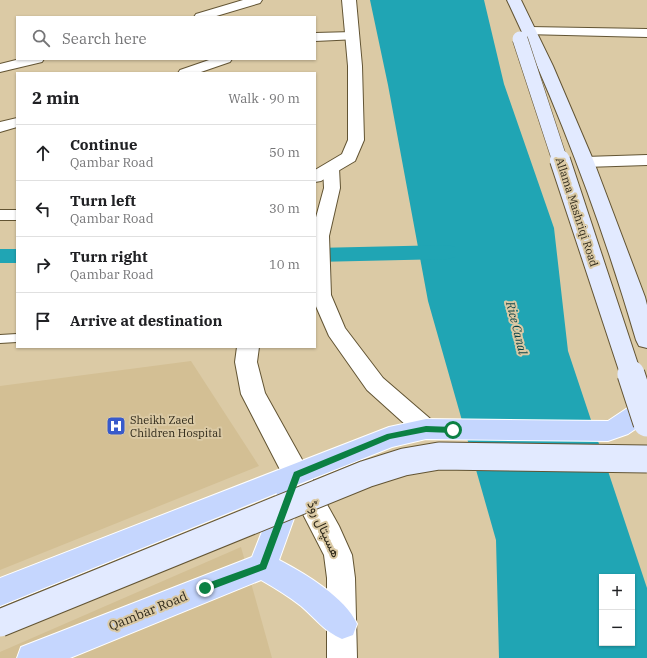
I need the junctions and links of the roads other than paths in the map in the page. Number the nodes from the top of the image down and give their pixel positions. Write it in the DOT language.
graph roads {
  1 [pos="256,0"];
  2 [pos="349,0"];
  3 [pos="508,0"];
  4 [pos="514,0"];
  5 [pos="203,16"];
  6 [pos="647,32"];
  7 [pos="524,35"];
  8 [pos="353,36"];
  9 [pos="316,37"];
  10 [pos="33,60"];
  11 [pos="222,60"];
  12 [pos="0,68"];
  13 [pos="188,72"];
  14 [pos="16,122"];
  15 [pos="0,127"];
  16 [pos="647,160"];
  17 [pos="585,162"];
  18 [pos="331,168"];
  19 [pos="316,176"];
  20 [pos="0,215"];
  21 [pos="16,215"];
  22 [pos="16,338"];
  23 [pos="0,339"];
  24 [pos="647,340"];
  25 [pos="247,355"];
  26 [pos="647,408"];
  27 [pos="647,423"];
  28 [pos="426,429"];
  29 [pos="647,460"];
  30 [pos="297,474"];
  31 [pos="263,566"];
  32 [pos="0,592"];
  33 [pos="0,623"];
  34 [pos="342,624"];
  35 [pos="32,658"];
  36 [pos="342,658"];
  1 -- 5 [label="street"];
  2 -- 8 [label="street"];
  3 -- 7 [label="main road, Allama Mashriqi Road"];
  4 -- 7 [label="main road, Allama Mashriqi Road"];
  6 -- 7 [label="street"];
  7 -- 17 [label="main road, Allama Mashriqi Road"];
  7 -- 27 [label="main road, Allama Mashriqi Road, bridge"];
  8 -- 9 [label="street"];
  8 -- 18 [label="street"];
  10 -- 12 [label="street"];
  11 -- 13 [label="street"];
  14 -- 15 [label="street"];
  16 -- 17 [label="street"];
  17 -- 24 [label="main road, Allama Mashriqi Road"];
  18 -- 19 [label="street"];
  18 -- 28 [label="street"];
  20 -- 21 [label="street"];
  22 -- 23 [label="lane"];
  25 -- 30 [label="street, ھسپتال روڈ"];
  26 -- 28 [label="main road"];
  28 -- 30 [label="main road"];
  29 -- 33 [label="main road, bridge"];
  30 -- 31 [label="main road"];
  30 -- 32 [label="main road"];
  30 -- 34 [label="street, ھسپتال روڈ"];
  31 -- 34 [label="main road"];
  31 -- 35 [label="main road, Qambar Road"];
  34 -- 36 [label="street, ھسپتال روڈ"];
}
